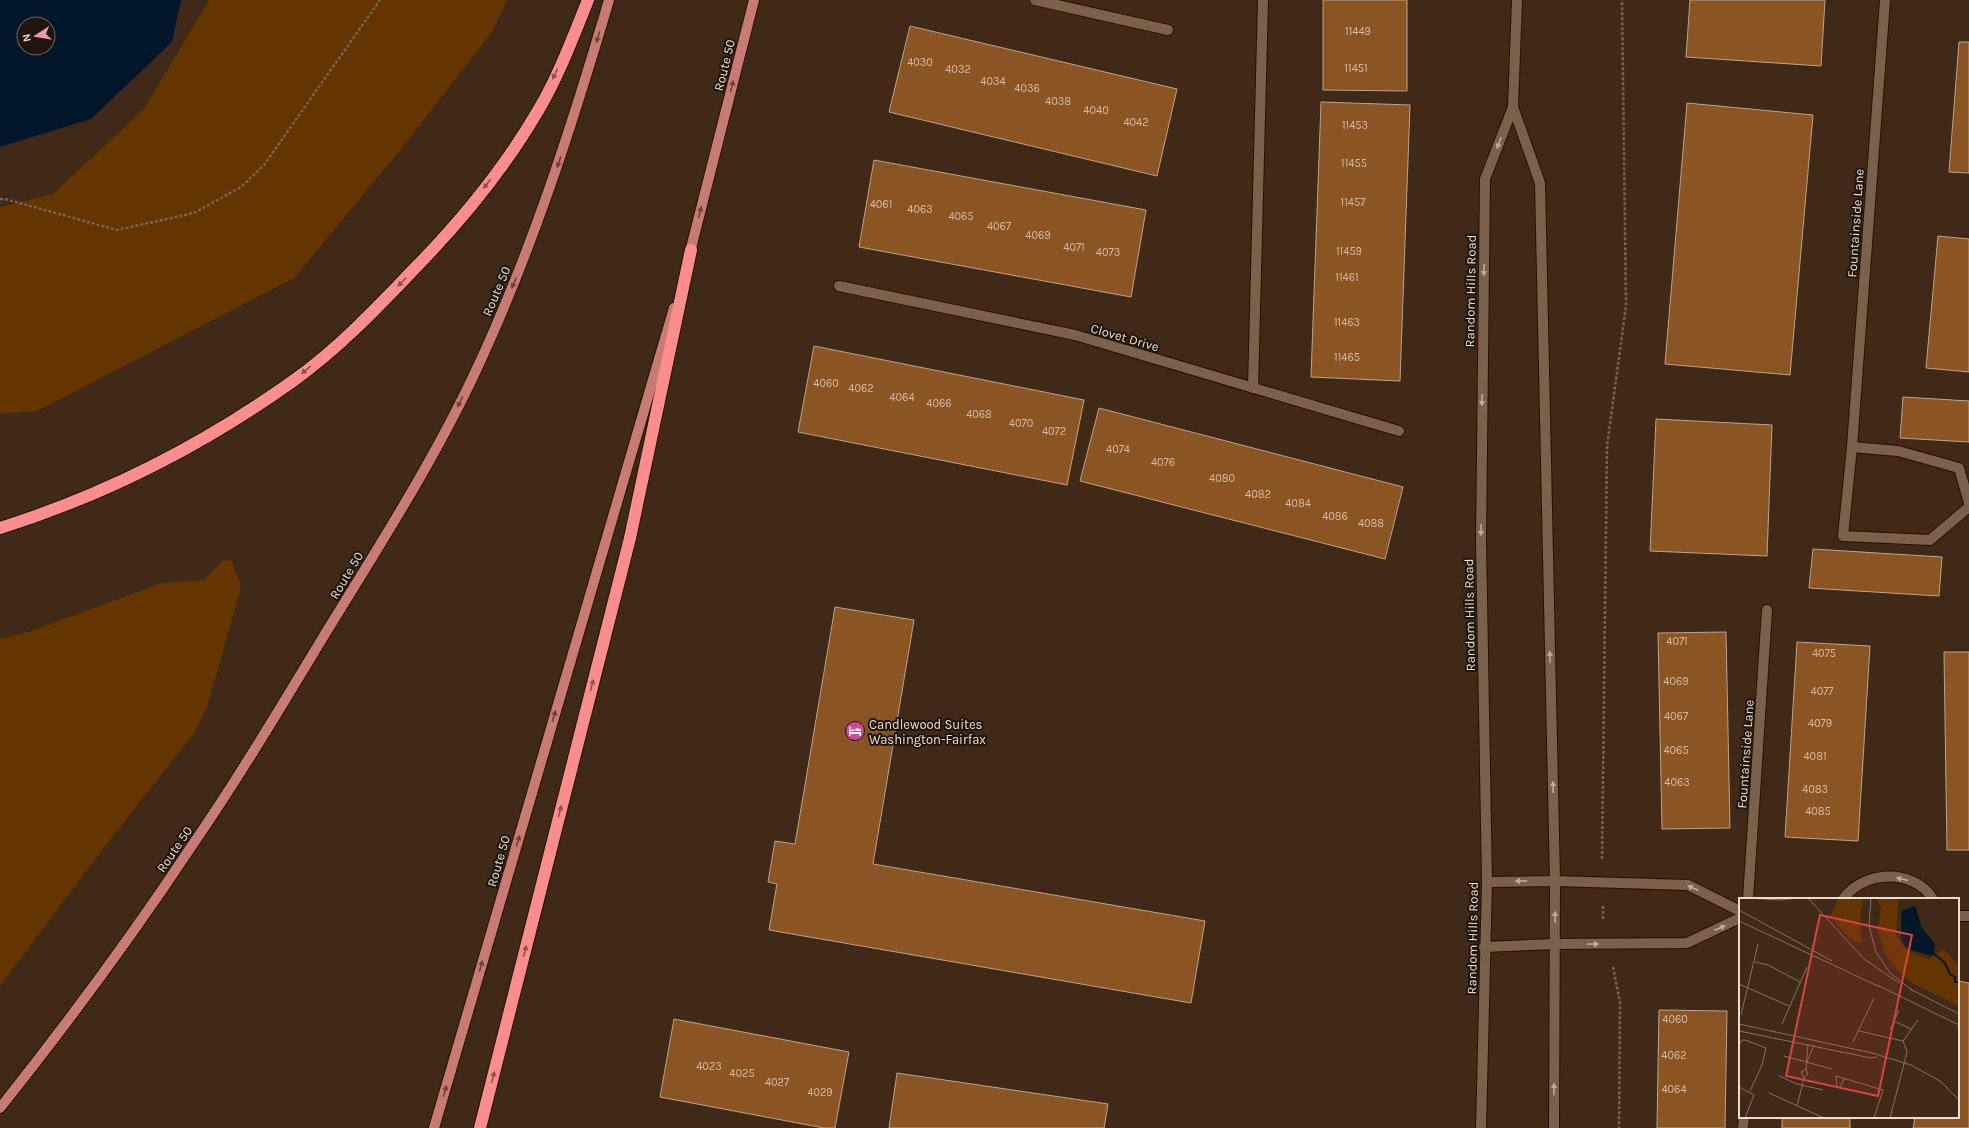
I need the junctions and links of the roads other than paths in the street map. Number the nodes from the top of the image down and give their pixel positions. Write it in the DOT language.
graph roads {
  1 [pos="588,0"];
  2 [pos="609,0"];
  3 [pos="754,0"];
  4 [pos="1035,0"];
  5 [pos="1263,0"];
  6 [pos="1517,0"];
  7 [pos="1885,0"];
  8 [pos="1050,2"];
  9 [pos="1168,30"];
  10 [pos="1513,107"];
  11 [pos="691,250"];
  12 [pos="839,286"];
  13 [pos="1253,388"];
  14 [pos="1398,431"];
  15 [pos="1852,447"];
  16 [pos="1969,503"];
  17 [pos="1969,507"];
  18 [pos="0,528"];
  19 [pos="1767,610"];
  20 [pos="1555,881"];
  21 [pos="1487,882"];
  22 [pos="1748,898"];
  23 [pos="1844,898"];
  24 [pos="1933,898"];
  25 [pos="1739,910"];
  26 [pos="1739,918"];
  27 [pos="1555,944"];
  28 [pos="1484,947"];
  29 [pos="0,1108"];
  30 [pos="1744,1118"];
  31 [pos="434,1128"];
  32 [pos="480,1128"];
  33 [pos="1481,1128"];
  34 [pos="1554,1128"];
  35 [pos="1743,1128"];
  1 -- 18 [label="highway, one-way"];
  2 -- 29 [label="main road, Route 50, one-way"];
  11 -- 3 [label="main road, Route 50, one-way"];
  4 -- 8 [label="street"];
  5 -- 13 [label="street"];
  6 -- 10 [label="street, Random Hills Road"];
  7 -- 15 [label="street, Fountainside Lane"];
  8 -- 9 [label="street"];
  20 -- 10 [label="street, Random Hills Road, one-way"];
  10 -- 21 [label="street, Random Hills Road, one-way"];
  31 -- 11 [label="main road, Route 50, one-way"];
  32 -- 11 [label="highway, one-way"];
  12 -- 13 [label="street, Clovet Drive"];
  13 -- 14 [label="street, Clovet Drive"];
  15 -- 16 [label="street"];
  15 -- 17 [label="street, Fountainside Lane"];
  19 -- 22 [label="street, Fountainside Lane"];
  20 -- 21 [label="street, one-way"];
  25 -- 20 [label="street, one-way"];
  27 -- 20 [label="street, Random Hills Road, one-way"];
  21 -- 28 [label="street, Random Hills Road"];
  24 -- 23 [label="street, one-way"];
  27 -- 26 [label="street, one-way"];
  27 -- 28 [label="street"];
  34 -- 27 [label="street, Random Hills Road, one-way"];
  28 -- 33 [label="street, Random Hills Road"];
  30 -- 35 [label="street"];
}
